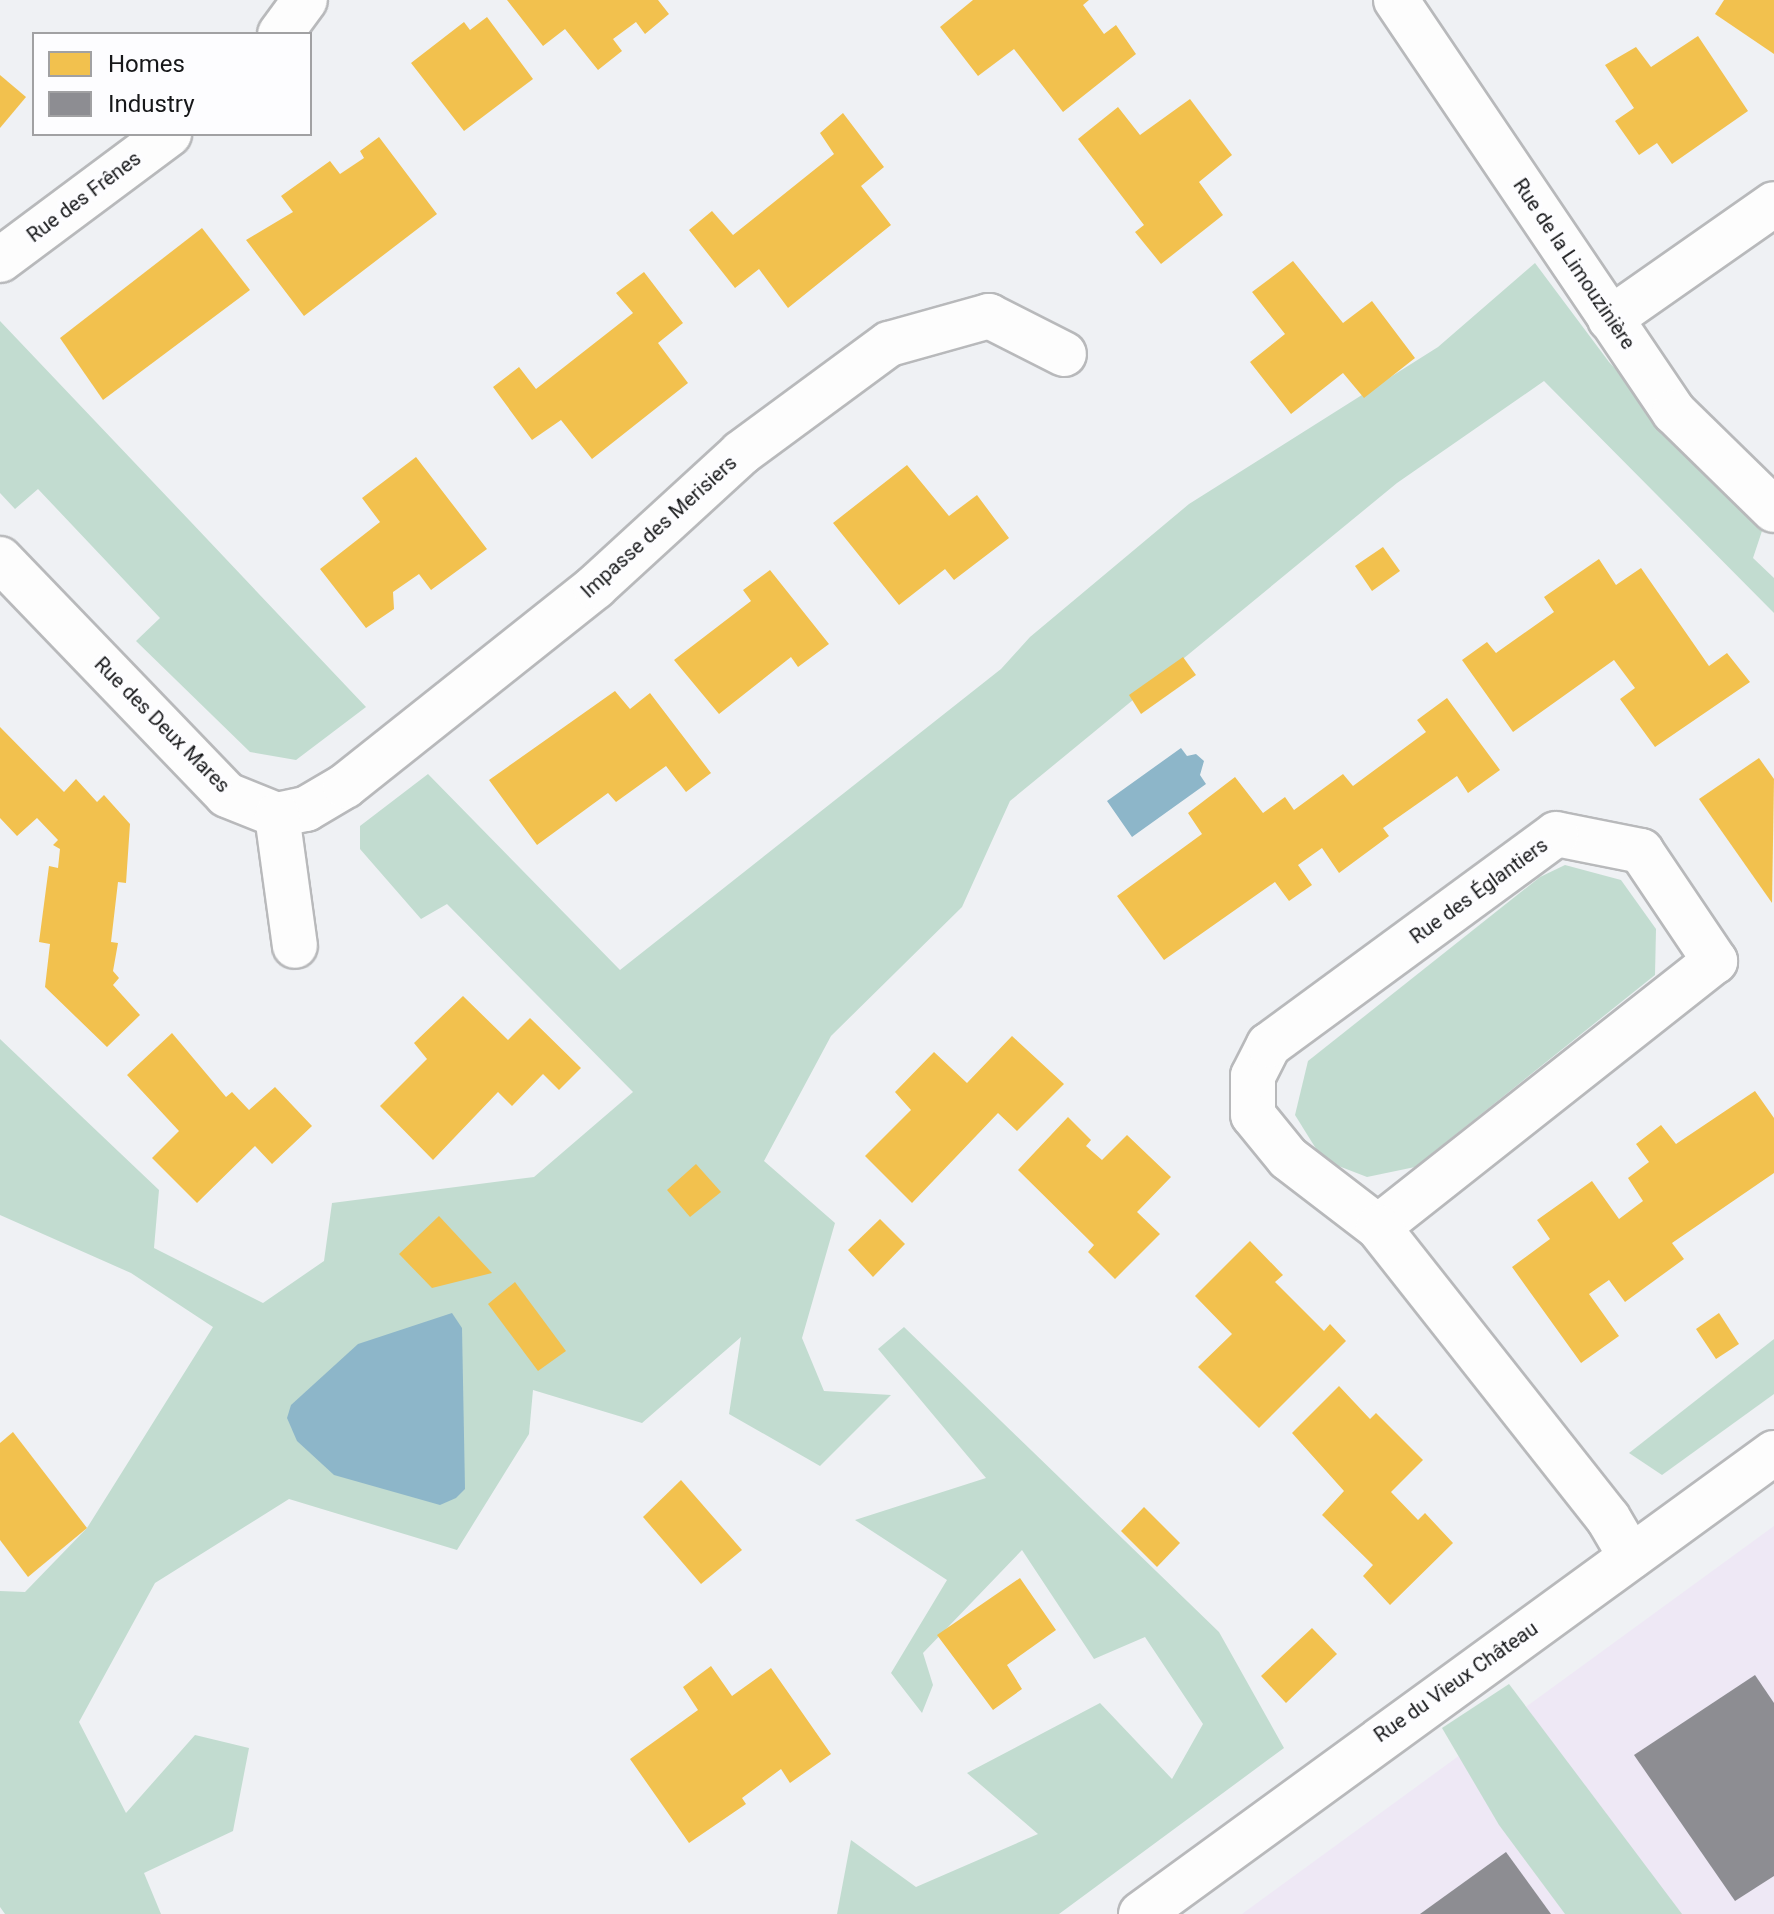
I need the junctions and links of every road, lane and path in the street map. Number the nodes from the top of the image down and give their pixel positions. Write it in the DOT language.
graph roads {
  1 [pos="305,0"];
  2 [pos="1396,0"];
  3 [pos="281,32"];
  4 [pos="166,136"];
  5 [pos="1774,204"];
  6 [pos="0,260"];
  7 [pos="1610,319"];
  8 [pos="1064,354"];
  9 [pos="1774,510"];
  10 [pos="0,559"];
  11 [pos="277,815"];
  12 [pos="295,946"];
  13 [pos="1378,1227"];
  14 [pos="1774,1453"];
  15 [pos="1631,1557"];
  16 [pos="1141,1914"];
  1 -- 3 [label="street"];
  2 -- 7 [label="street, Rue de la Limouzinière"];
  4 -- 6 [label="street, Rue des Frênes"];
  5 -- 7 [label="street"];
  7 -- 9 [label="street, Rue de la Limouzinière"];
  8 -- 11 [label="street, Impasse des Merisiers"];
  10 -- 11 [label="street, Rue des Deux Mares"];
  11 -- 12 [label="street"];
  13 -- 13 [label="street, Rue des Églantiers"];
  13 -- 15 [label="street, Rue des Églantiers"];
  14 -- 15 [label="street, Rue du Vieux Château"];
  15 -- 16 [label="street, Rue du Vieux Château"];
}
